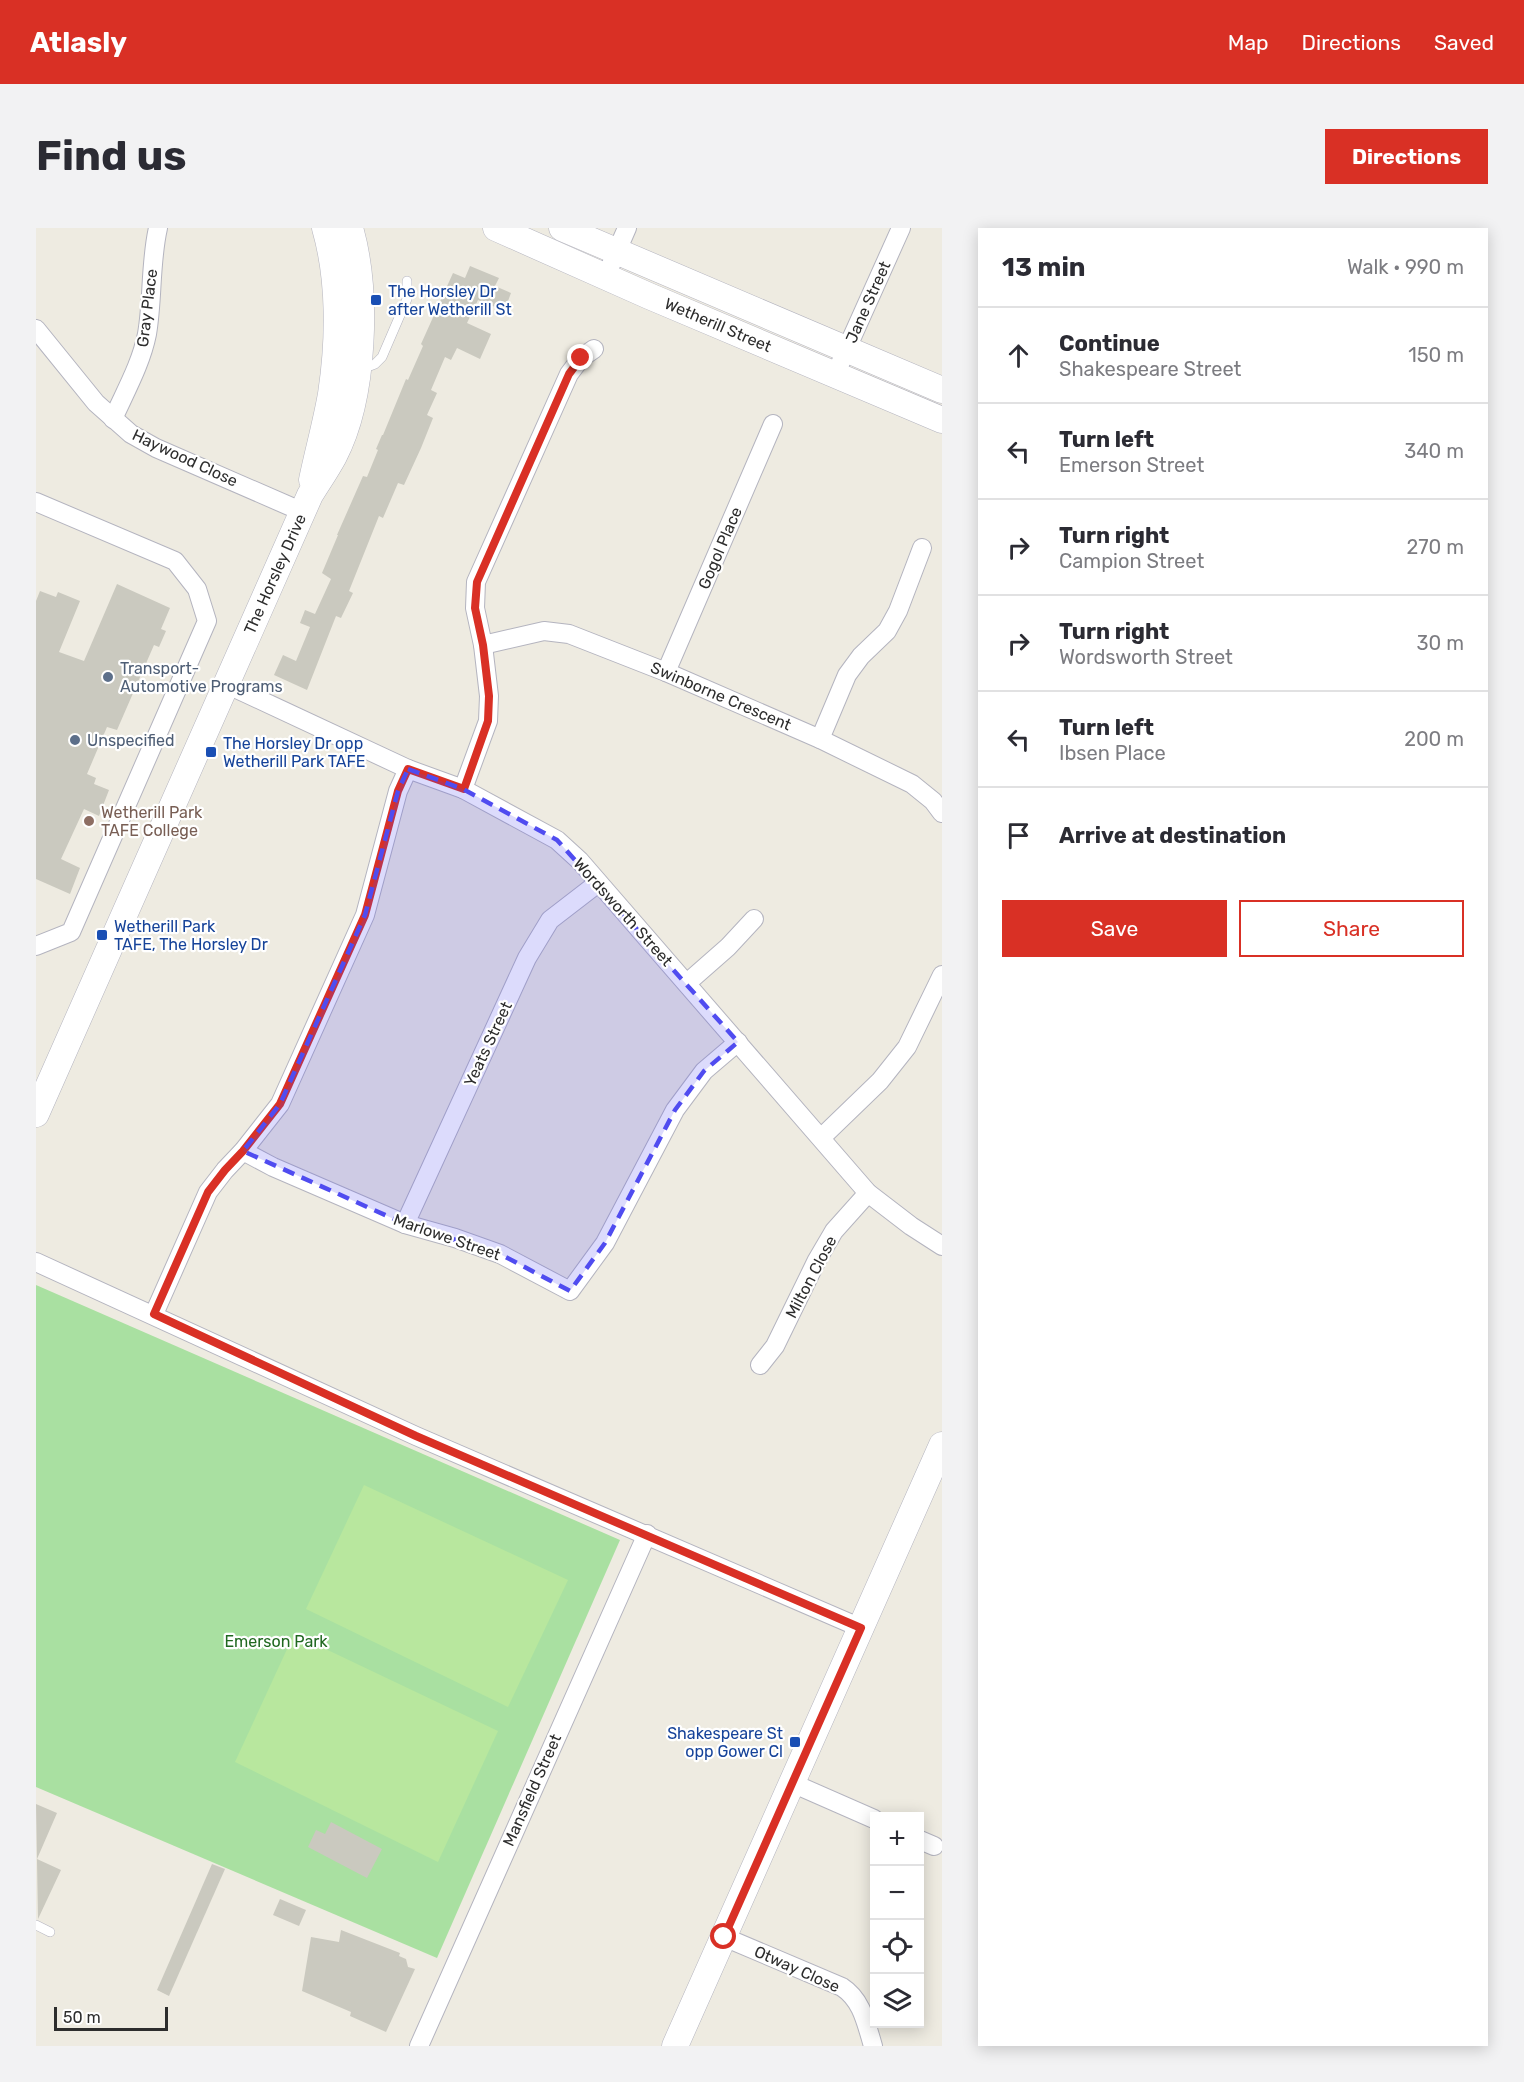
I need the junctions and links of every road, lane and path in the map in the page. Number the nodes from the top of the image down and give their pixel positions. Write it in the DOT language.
graph roads {
  1 [pos="158,228"];
  2 [pos="326,228"];
  3 [pos="496,228"];
  4 [pos="562,228"];
  5 [pos="627,228"];
  6 [pos="901,228"];
  7 [pos="352,230"];
  8 [pos="617,252"];
  9 [pos="606,276"];
  10 [pos="407,281"];
  11 [pos="36,329"];
  12 [pos="594,349"];
  13 [pos="846,350"];
  14 [pos="358,371"];
  15 [pos="835,375"];
  16 [pos="942,390"];
  17 [pos="113,419"];
  18 [pos="942,420"];
  19 [pos="773,424"];
  20 [pos="36,502"];
  21 [pos="306,504"];
  22 [pos="922,548"];
  23 [pos="483,645"];
  24 [pos="666,672"];
  25 [pos="226,684"];
  26 [pos="820,739"];
  27 [pos="408,769"];
  28 [pos="464,789"];
  29 [pos="942,813"];
  30 [pos="598,883"];
  31 [pos="754,919"];
  32 [pos="36,946"];
  33 [pos="942,975"];
  34 [pos="687,983"];
  35 [pos="738,1042"];
  36 [pos="44,1073"];
  37 [pos="36,1114"];
  38 [pos="822,1137"];
  39 [pos="243,1151"];
  40 [pos="868,1193"];
  41 [pos="405,1224"];
  42 [pos="942,1246"];
  43 [pos="36,1262"];
  44 [pos="154,1314"];
  45 [pos="760,1365"];
  46 [pos="942,1445"];
  47 [pos="646,1534"];
  48 [pos="861,1628"];
  49 [pos="792,1783"];
  50 [pos="870,1818"];
  51 [pos="36,1925"];
  52 [pos="50,1932"];
  53 [pos="724,1937"];
  54 [pos="418,2046"];
  55 [pos="675,2046"];
  56 [pos="873,2046"];
  1 -- 17 [label="street, Gray Place"];
  2 -- 21 [label="main road, The Horsley Drive"];
  3 -- 9 [label="main road, Wetherill Street"];
  4 -- 8 [label="main road, Wetherill Street"];
  5 -- 8 [label="street"];
  6 -- 13 [label="street, Jane Street"];
  7 -- 14 [label="main road, The Horsley Drive"];
  8 -- 9 [label="street"];
  8 -- 13 [label="main road, Wetherill Street"];
  9 -- 15 [label="main road, Wetherill Street"];
  10 -- 14 [label="lane"];
  11 -- 17 [label="street, Haywood Close"];
  12 -- 23 [label="street"];
  13 -- 15 [label="street, Jane Street"];
  13 -- 16 [label="main road, Wetherill Street"];
  14 -- 21 [label="main road, The Horsley Drive"];
  15 -- 18 [label="main road, Wetherill Street"];
  17 -- 21 [label="street, Haywood Close"];
  19 -- 24 [label="street, Gogol Place"];
  20 -- 32 [label="street"];
  21 -- 25 [label="main road, The Horsley Drive"];
  22 -- 26 [label="street"];
  23 -- 24 [label="street, Swinborne Crescent"];
  23 -- 28 [label="street"];
  24 -- 26 [label="street, Swinborne Crescent"];
  25 -- 27 [label="street, Wordsworth Street"];
  25 -- 36 [label="main road, The Horsley Drive"];
  26 -- 29 [label="street, Swinborne Crescent"];
  27 -- 28 [label="street, Wordsworth Street"];
  27 -- 39 [label="street"];
  28 -- 30 [label="street, Wordsworth Street"];
  30 -- 34 [label="street, Wordsworth Street"];
  30 -- 41 [label="street, Yeats Street"];
  31 -- 34 [label="street"];
  33 -- 38 [label="street"];
  34 -- 35 [label="street, Wordsworth Street"];
  35 -- 38 [label="street, Wordsworth Street"];
  35 -- 41 [label="street, Marlowe Street"];
  36 -- 37 [label="main road, The Horsley Drive"];
  38 -- 40 [label="street, Wordsworth Street"];
  39 -- 41 [label="street, Marlowe Street"];
  39 -- 44 [label="street"];
  40 -- 42 [label="street, Wordsworth Street"];
  40 -- 45 [label="street, Milton Close"];
  43 -- 44 [label="street"];
  44 -- 47 [label="street"];
  46 -- 48 [label="main road"];
  47 -- 48 [label="street"];
  47 -- 54 [label="street, Mansfield Street"];
  48 -- 49 [label="main road"];
  49 -- 50 [label="street"];
  49 -- 53 [label="main road"];
  51 -- 52 [label="lane"];
  53 -- 55 [label="main road"];
  53 -- 56 [label="street, Otway Close"];
}
